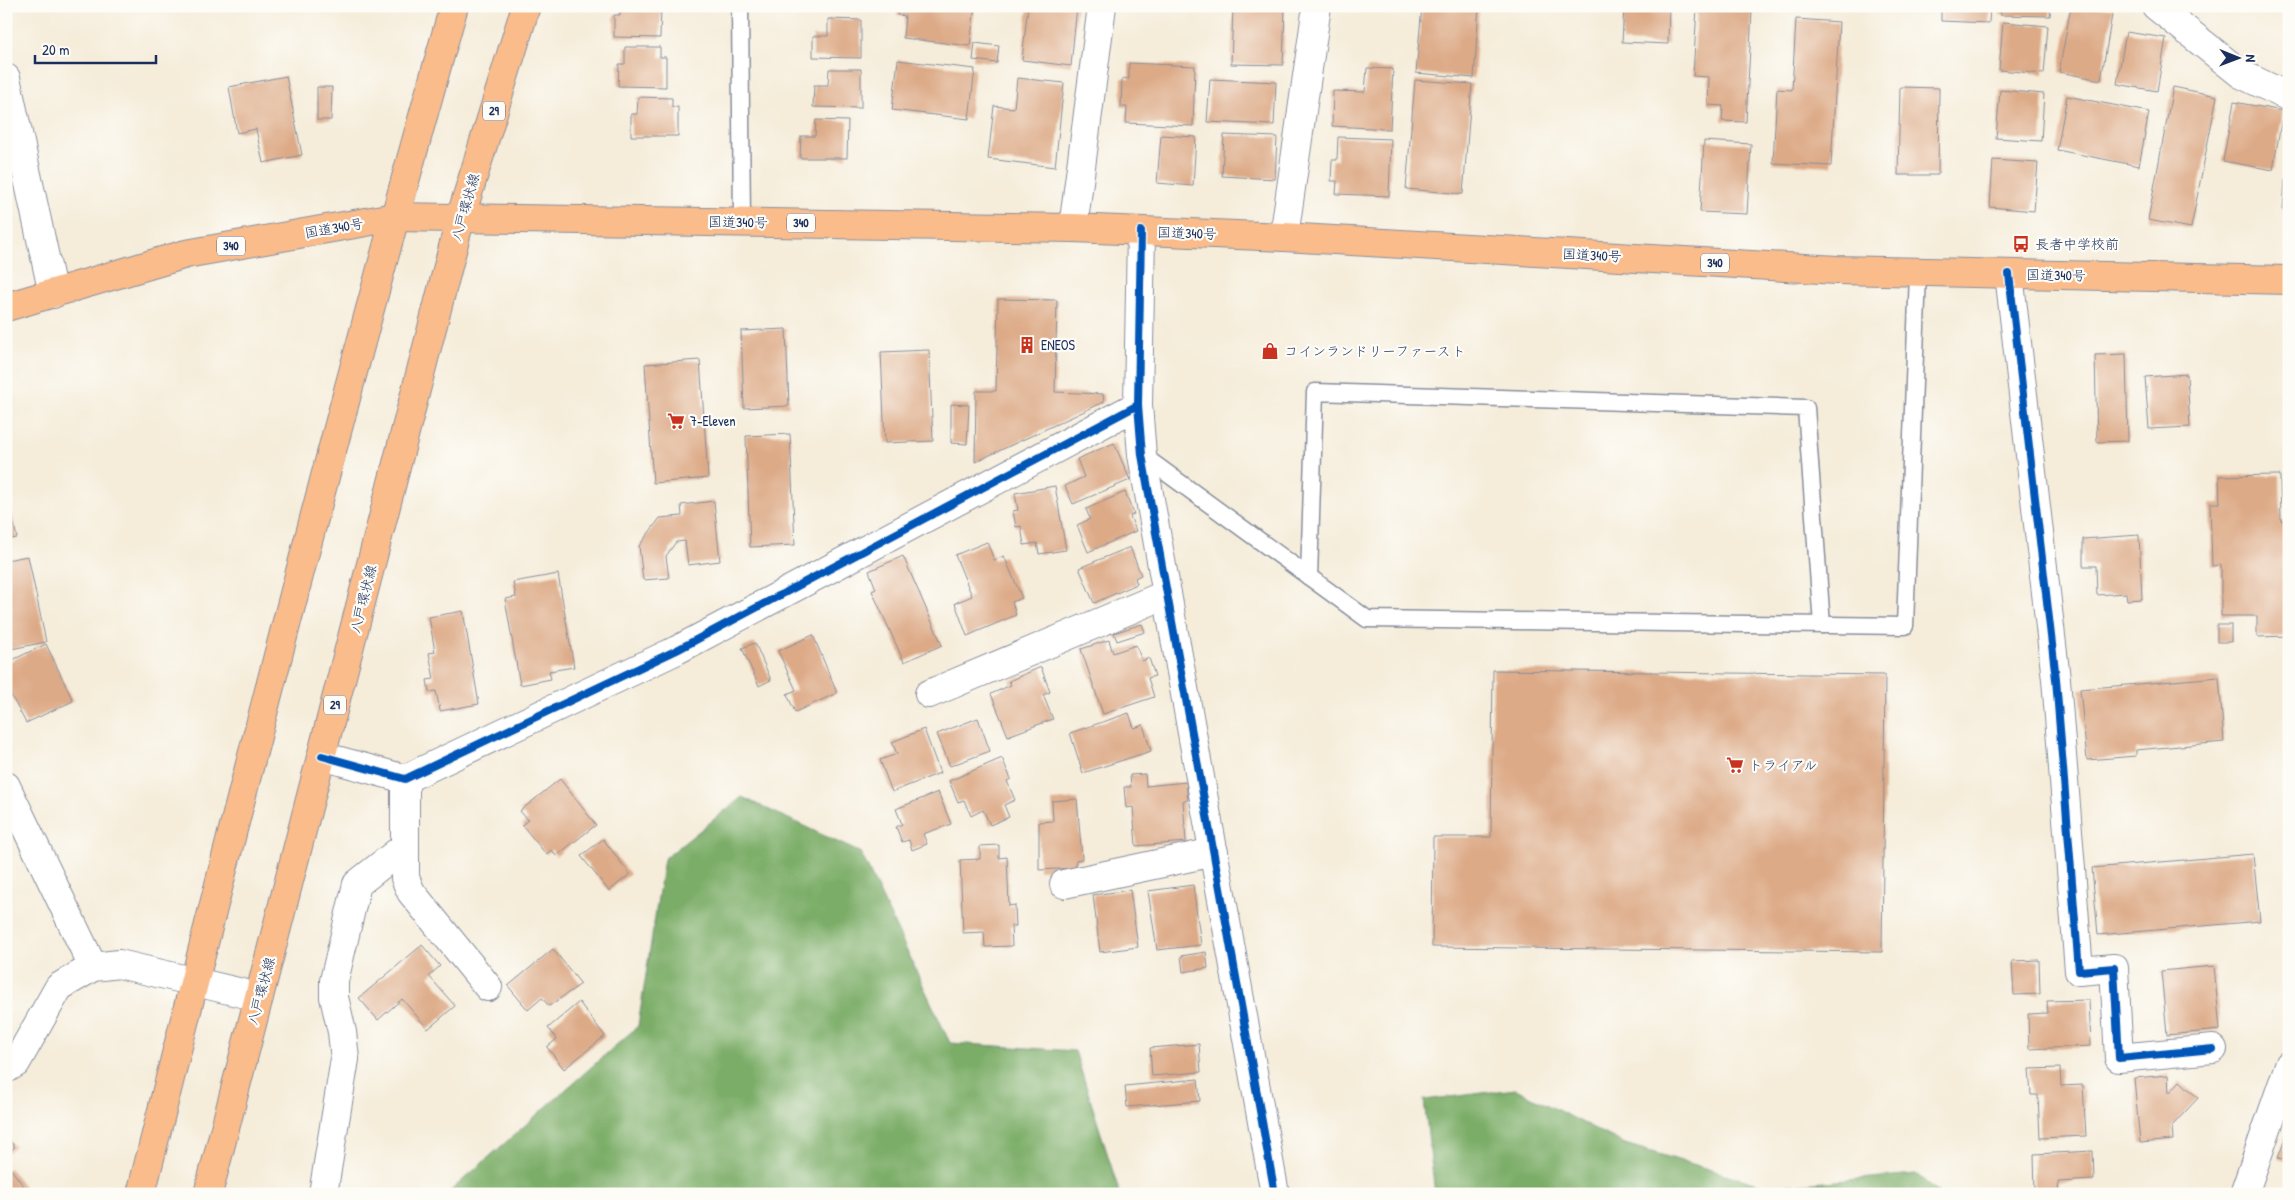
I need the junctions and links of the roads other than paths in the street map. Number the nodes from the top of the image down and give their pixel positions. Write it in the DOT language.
graph roads {
  1 [pos="454,6"];
  2 [pos="526,6"];
  3 [pos="740,6"];
  4 [pos="1102,6"];
  5 [pos="1316,6"];
  6 [pos="2156,6"];
  7 [pos="6,78"];
  8 [pos="2289,97"];
  9 [pos="461,216"];
  10 [pos="394,217"];
  11 [pos="742,222"];
  12 [pos="1073,228"];
  13 [pos="1141,231"];
  14 [pos="1284,237"];
  15 [pos="1918,273"];
  16 [pos="2009,274"];
  17 [pos="2289,280"];
  18 [pos="53,294"];
  19 [pos="6,308"];
  20 [pos="1138,405"];
  21 [pos="1142,454"];
  22 [pos="1309,577"];
  23 [pos="1167,594"];
  24 [pos="1822,625"];
  25 [pos="929,694"];
  26 [pos="322,756"];
  27 [pos="405,779"];
  28 [pos="6,786"];
  29 [pos="404,846"];
  30 [pos="1214,852"];
  31 [pos="1064,884"];
  32 [pos="93,968"];
  33 [pos="194,981"];
  34 [pos="488,987"];
  35 [pos="259,997"];
  36 [pos="2213,1049"];
  37 [pos="2289,1065"];
  38 [pos="6,1069"];
  39 [pos="141,1194"];
  40 [pos="208,1194"];
  41 [pos="323,1194"];
  42 [pos="1275,1194"];
  43 [pos="2244,1194"];
  1 -- 10 [label="main road"];
  2 -- 9 [label="main road, 八戸環状線 / 29"];
  3 -- 11 [label="lane"];
  4 -- 12 [label="street"];
  5 -- 14 [label="street"];
  6 -- 8 [label="street"];
  7 -- 18 [label="street"];
  9 -- 10 [label="main road, 国道340号 / 340"];
  9 -- 11 [label="main road, 国道340号 / 340"];
  9 -- 26 [label="main road, 八戸環状線 / 29"];
  10 -- 18 [label="main road, 国道340号 / 340"];
  10 -- 33 [label="main road"];
  11 -- 12 [label="main road, 国道340号 / 340"];
  12 -- 13 [label="main road, 国道340号 / 340"];
  13 -- 14 [label="main road, 国道340号 / 340"];
  13 -- 20 [label="street"];
  14 -- 15 [label="main road, 国道340号 / 340"];
  15 -- 16 [label="main road, 国道340号 / 340"];
  15 -- 24 [label="lane"];
  16 -- 17 [label="main road, 国道340号 / 340"];
  16 -- 36 [label="street"];
  18 -- 19 [label="main road, 国道340号 / 340"];
  20 -- 21 [label="street"];
  20 -- 27 [label="street"];
  21 -- 22 [label="lane"];
  21 -- 23 [label="street"];
  22 -- 24 [label="lane"];
  22 -- 24 [label="lane"];
  23 -- 25 [label="street"];
  23 -- 30 [label="street"];
  26 -- 27 [label="street"];
  26 -- 35 [label="main road, 八戸環状線 / 29"];
  27 -- 29 [label="street"];
  28 -- 32 [label="street"];
  29 -- 34 [label="street"];
  29 -- 41 [label="street"];
  30 -- 31 [label="street"];
  30 -- 42 [label="street"];
  32 -- 33 [label="street"];
  32 -- 38 [label="street"];
  33 -- 35 [label="street"];
  33 -- 39 [label="main road"];
  35 -- 40 [label="main road, 八戸環状線 / 29"];
  37 -- 43 [label="street"];
}
